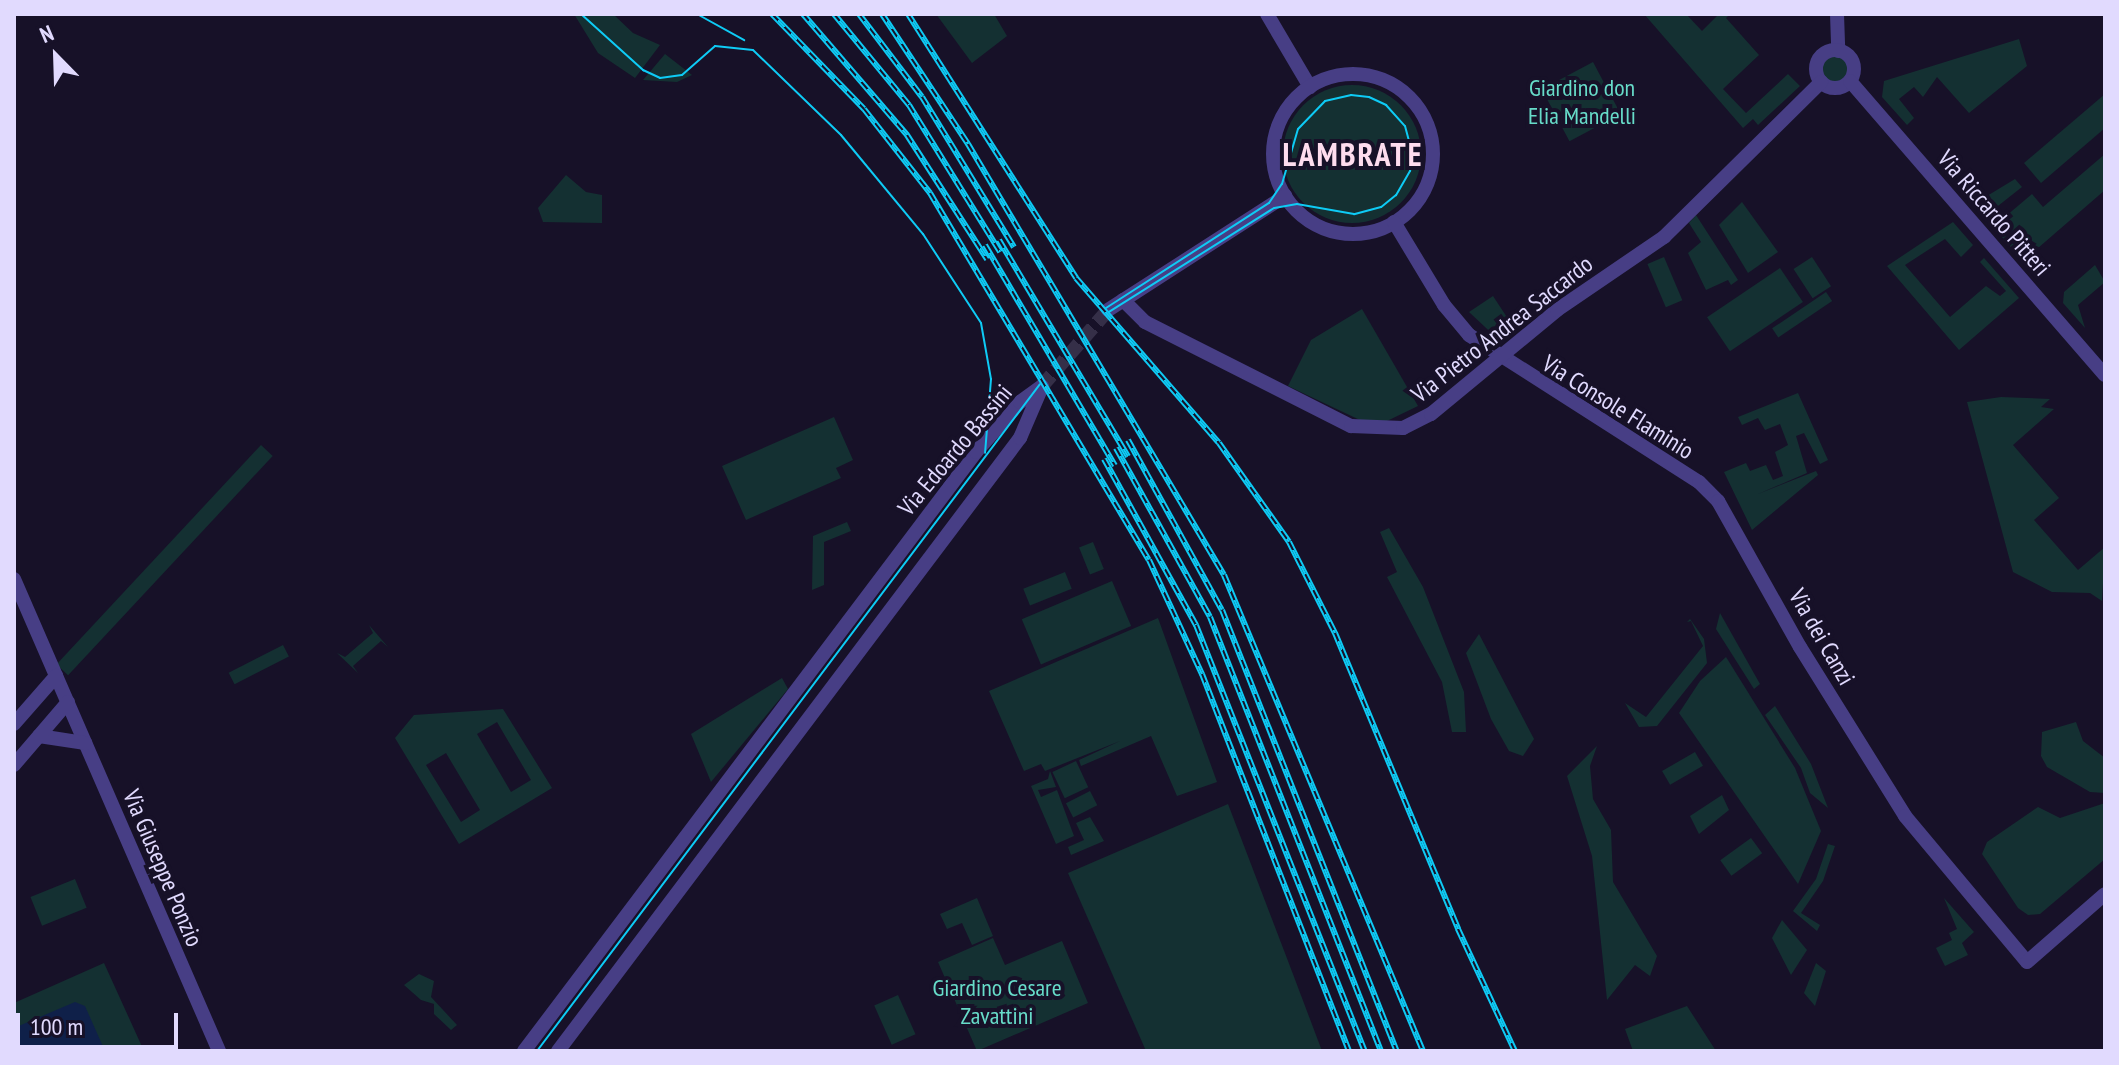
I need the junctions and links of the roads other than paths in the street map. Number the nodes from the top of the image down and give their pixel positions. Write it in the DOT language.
graph roads {
  1 [pos="1267,14"];
  2 [pos="1837,14"];
  3 [pos="1838,51"];
  4 [pos="1850,81"];
  5 [pos="1821,82"];
  6 [pos="1310,87"];
  7 [pos="1285,196"];
  8 [pos="1394,222"];
  9 [pos="1123,300"];
  10 [pos="1108,310"];
  11 [pos="1499,359"];
  12 [pos="2105,375"];
  13 [pos="1699,482"];
  14 [pos="14,579"];
  15 [pos="56,676"];
  16 [pos="68,702"];
  17 [pos="14,724"];
  18 [pos="39,736"];
  19 [pos="85,743"];
  20 [pos="14,765"];
  21 [pos="2105,894"];
  22 [pos="219,1051"];
  23 [pos="524,1051"];
  24 [pos="558,1051"];
  1 -- 6 [label="street"];
  2 -- 3 [label="street"];
  3 -- 4 [label="street"];
  3 -- 5 [label="street"];
  4 -- 5 [label="street"];
  4 -- 12 [label="street, Via Riccardo Pitteri"];
  5 -- 11 [label="street, Via Pietro Andrea Saccardo"];
  6 -- 7 [label="street"];
  6 -- 8 [label="street"];
  7 -- 8 [label="street"];
  7 -- 9 [label="street"];
  8 -- 11 [label="street, Via Console Flaminio"];
  9 -- 10 [label="street"];
  9 -- 11 [label="street, Via Pietro Andrea Saccardo"];
  11 -- 13 [label="street, Via Console Flaminio"];
  13 -- 21 [label="street, Via dei Canzi"];
  14 -- 15 [label="street, Via Giuseppe Ponzio"];
  15 -- 16 [label="street, Via Giuseppe Ponzio"];
  15 -- 17 [label="street"];
  16 -- 18 [label="street"];
  16 -- 19 [label="street, Via Giuseppe Ponzio"];
  18 -- 19 [label="street"];
  18 -- 20 [label="street"];
  19 -- 22 [label="street, Via Giuseppe Ponzio"];
  23 -- 24 [label="street, Via Edoardo Bassini"];
}
